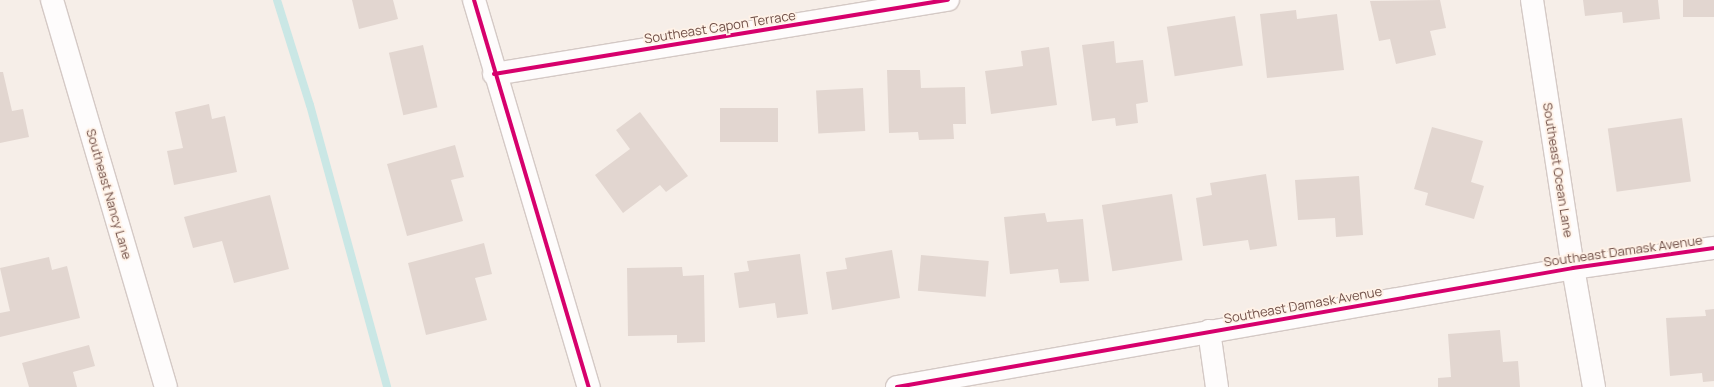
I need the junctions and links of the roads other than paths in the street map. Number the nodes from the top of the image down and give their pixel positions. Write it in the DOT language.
graph roads {
  1 [pos="52,0"];
  2 [pos="474,0"];
  3 [pos="948,0"];
  4 [pos="1532,0"];
  5 [pos="494,74"];
  6 [pos="1714,248"];
  7 [pos="1573,268"];
  8 [pos="1209,331"];
  9 [pos="166,387"];
  10 [pos="589,387"];
  11 [pos="897,387"];
  12 [pos="1217,387"];
  13 [pos="1594,387"];
  1 -- 9 [label="street, Southeast Nancy Lane"];
  2 -- 5 [label="street"];
  3 -- 5 [label="street, Southeast Capon Terrace"];
  4 -- 7 [label="street, Southeast Ocean Lane"];
  5 -- 10 [label="street"];
  6 -- 7 [label="street, Southeast Damask Avenue"];
  7 -- 8 [label="street, Southeast Damask Avenue"];
  7 -- 13 [label="street, Southeast Ocean Lane"];
  8 -- 11 [label="street, Southeast Damask Avenue"];
  8 -- 12 [label="street"];
}
